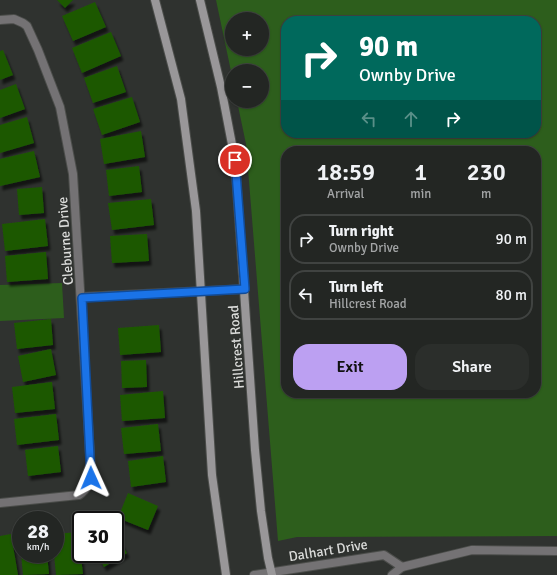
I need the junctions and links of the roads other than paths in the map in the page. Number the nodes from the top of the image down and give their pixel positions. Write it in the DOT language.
graph roads {
  1 [pos="155,0"];
  2 [pos="200,0"];
  3 [pos="0,20"];
  4 [pos="245,289"];
  5 [pos="201,291"];
  6 [pos="82,298"];
  7 [pos="0,503"];
  8 [pos="557,551"];
  9 [pos="403,571"];
  10 [pos="271,573"];
  11 [pos="226,575"];
  12 [pos="254,575"];
  13 [pos="392,575"];
  1 -- 5 [label="main road"];
  2 -- 4 [label="main road, Hillcrest Road"];
  3 -- 6 [label="street, Cleburne Drive"];
  4 -- 5 [label="street"];
  4 -- 10 [label="main road, Hillcrest Road"];
  5 -- 6 [label="street"];
  5 -- 11 [label="main road"];
  6 -- 7 [label="street, Cleburne Drive"];
  8 -- 9 [label="street"];
  9 -- 10 [label="street, Dalhart Drive"];
  9 -- 13 [label="street"];
  10 -- 12 [label="street, Dalhart Drive"];
}
